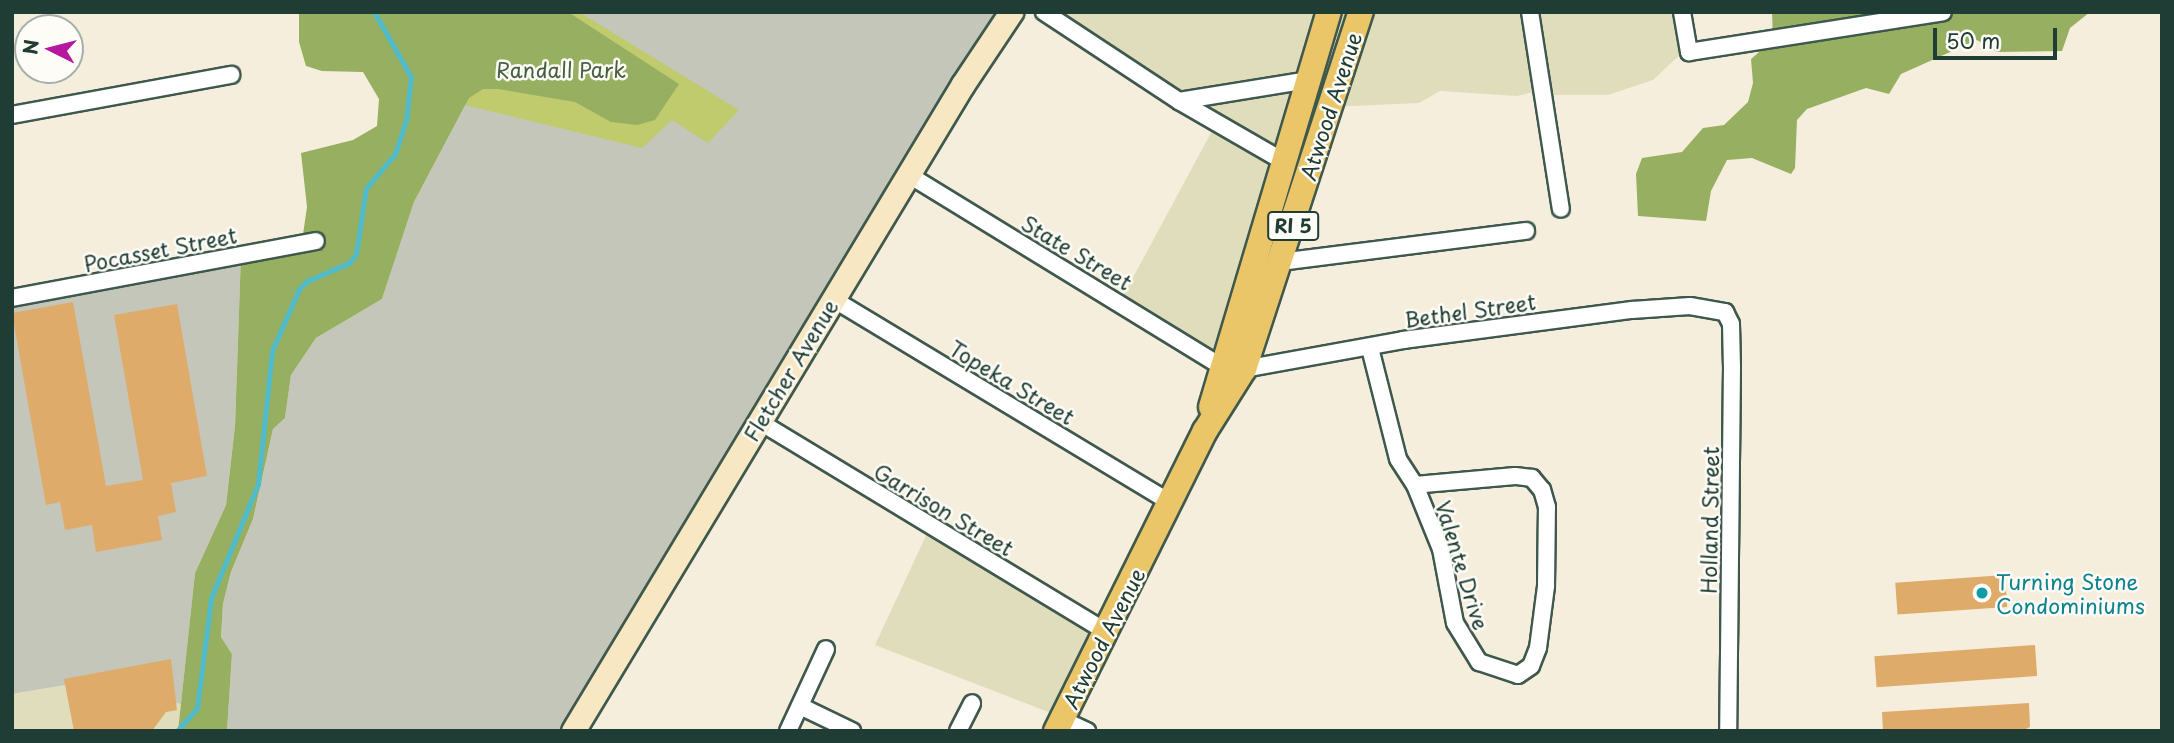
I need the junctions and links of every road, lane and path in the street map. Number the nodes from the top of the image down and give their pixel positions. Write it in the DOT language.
graph roads {
  1 [pos="1011,12"];
  2 [pos="1044,12"];
  3 [pos="1329,12"];
  4 [pos="1361,12"];
  5 [pos="1530,12"];
  6 [pos="1682,12"];
  7 [pos="1942,12"];
  8 [pos="231,75"];
  9 [pos="1309,79"];
  10 [pos="1179,101"];
  11 [pos="12,115"];
  12 [pos="1283,161"];
  13 [pos="909,175"];
  14 [pos="1561,209"];
  15 [pos="1526,231"];
  16 [pos="316,241"];
  17 [pos="1280,262"];
  18 [pos="12,298"];
  19 [pos="833,299"];
  20 [pos="1725,312"];
  21 [pos="1370,348"];
  22 [pos="1233,368"];
  23 [pos="760,422"];
  24 [pos="1415,485"];
  25 [pos="1170,502"];
  26 [pos="1107,632"];
  27 [pos="826,649"];
  28 [pos="972,703"];
  29 [pos="800,706"];
  30 [pos="1058,725"];
  31 [pos="573,731"];
  32 [pos="788,731"];
  33 [pos="852,731"];
  34 [pos="958,731"];
  35 [pos="1087,731"];
  36 [pos="1728,731"];
  1 -- 13 [label="street, Fletcher Avenue"];
  2 -- 10 [label="street"];
  3 -- 9 [label="main road, Atwood Avenue / RI 5"];
  4 -- 17 [label="main road, Atwood Avenue / RI 5"];
  5 -- 14 [label="street"];
  6 -- 7 [label="street"];
  8 -- 11 [label="street"];
  9 -- 10 [label="street"];
  9 -- 12 [label="main road, Atwood Avenue / RI 5"];
  10 -- 12 [label="street"];
  12 -- 22 [label="main road, Atwood Avenue / RI 5"];
  13 -- 19 [label="street, Fletcher Avenue"];
  13 -- 22 [label="street, State Street"];
  15 -- 17 [label="street"];
  16 -- 18 [label="street, Pocasset Street"];
  17 -- 22 [label="main road, Atwood Avenue / RI 5"];
  19 -- 23 [label="street, Fletcher Avenue"];
  19 -- 25 [label="street, Topeka Street"];
  20 -- 21 [label="street, Bethel Street"];
  20 -- 36 [label="street, Holland Street"];
  21 -- 22 [label="street, Bethel Street"];
  21 -- 24 [label="street, Valente Drive"];
  22 -- 25 [label="main road, Atwood Avenue / RI 5"];
  23 -- 26 [label="street, Garrison Street"];
  23 -- 31 [label="street, Fletcher Avenue"];
  24 -- 24 [label="street, Valente Drive"];
  25 -- 26 [label="main road, Atwood Avenue / RI 5"];
  26 -- 30 [label="main road, Atwood Avenue / RI 5"];
  27 -- 29 [label="street"];
  28 -- 34 [label="street"];
  29 -- 32 [label="street"];
  29 -- 33 [label="street"];
  30 -- 35 [label="street"];
}
